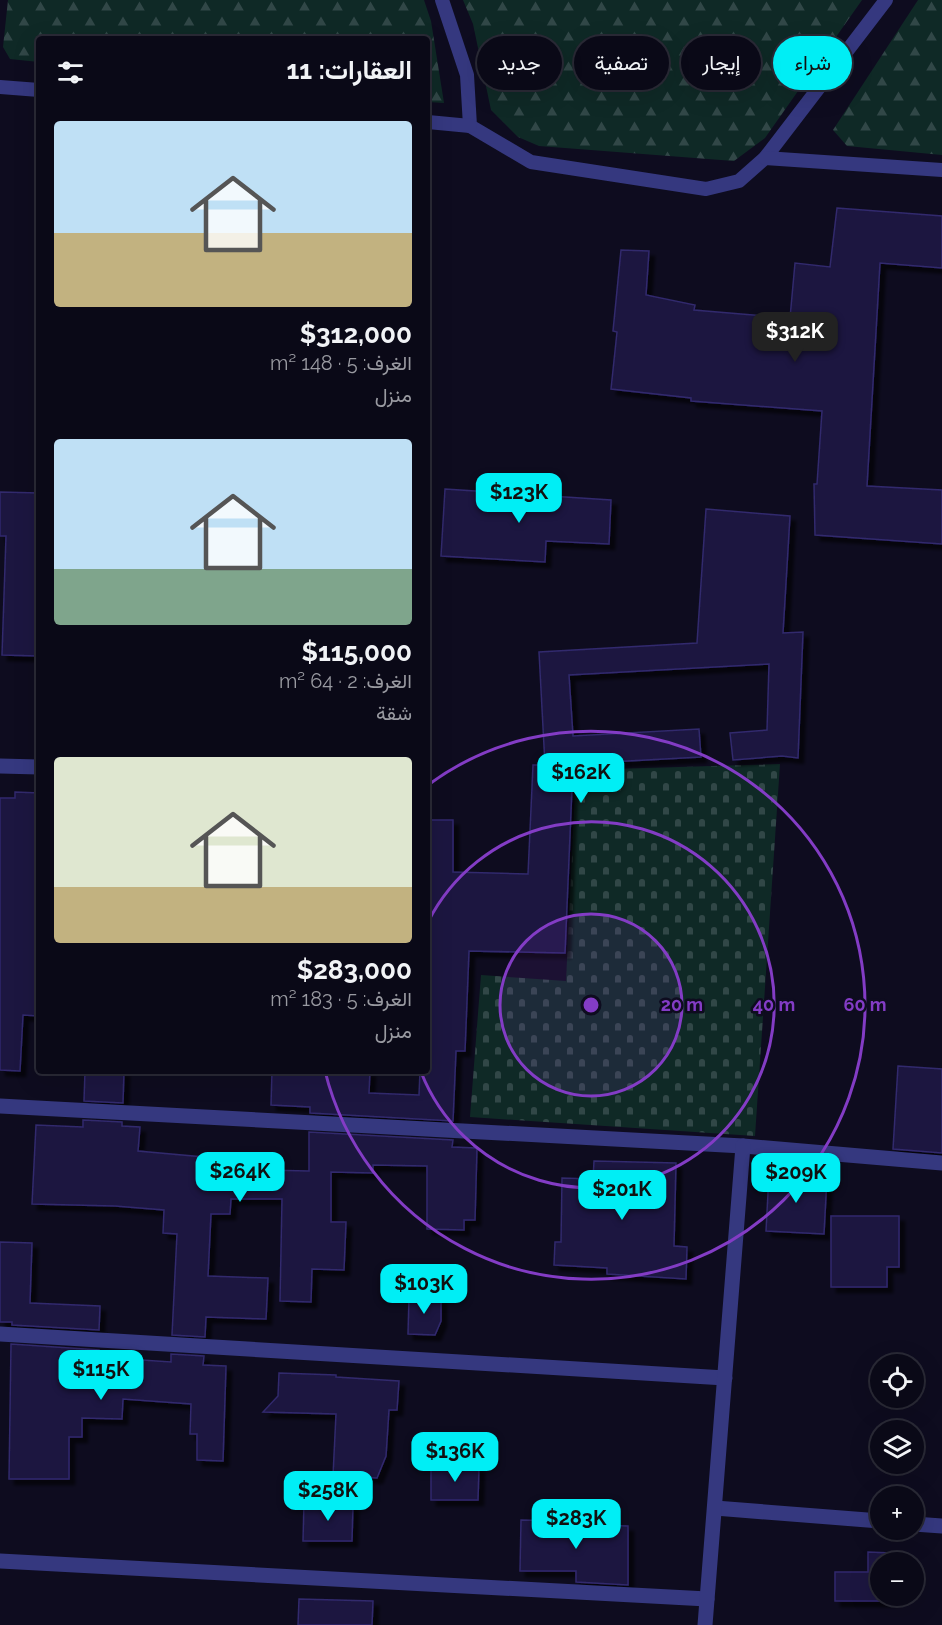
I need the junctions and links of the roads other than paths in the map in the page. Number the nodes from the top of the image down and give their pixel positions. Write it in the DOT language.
graph roads {
  1 [pos="442,0"];
  2 [pos="886,0"];
  3 [pos="0,87"];
  4 [pos="36,90"];
  5 [pos="430,122"];
  6 [pos="470,126"];
  7 [pos="765,158"];
  8 [pos="942,170"];
  9 [pos="0,766"];
  10 [pos="36,767"];
  11 [pos="0,1106"];
  12 [pos="744,1146"];
  13 [pos="942,1163"];
  14 [pos="0,1334"];
  15 [pos="725,1378"];
  16 [pos="715,1508"];
  17 [pos="870,1520"];
  18 [pos="924,1525"];
  19 [pos="942,1526"];
  20 [pos="0,1561"];
  21 [pos="707,1599"];
  22 [pos="705,1625"];
  1 -- 6 [label="lane"];
  2 -- 7 [label="lane"];
  3 -- 4 [label="lane"];
  5 -- 6 [label="lane"];
  6 -- 7 [label="lane"];
  7 -- 8 [label="lane"];
  9 -- 10 [label="street"];
  11 -- 12 [label="street"];
  12 -- 13 [label="street"];
  12 -- 15 [label="street"];
  14 -- 15 [label="street"];
  15 -- 16 [label="street"];
  16 -- 17 [label="street"];
  16 -- 21 [label="street"];
  18 -- 19 [label="street"];
  20 -- 21 [label="street"];
  21 -- 22 [label="street"];
}
